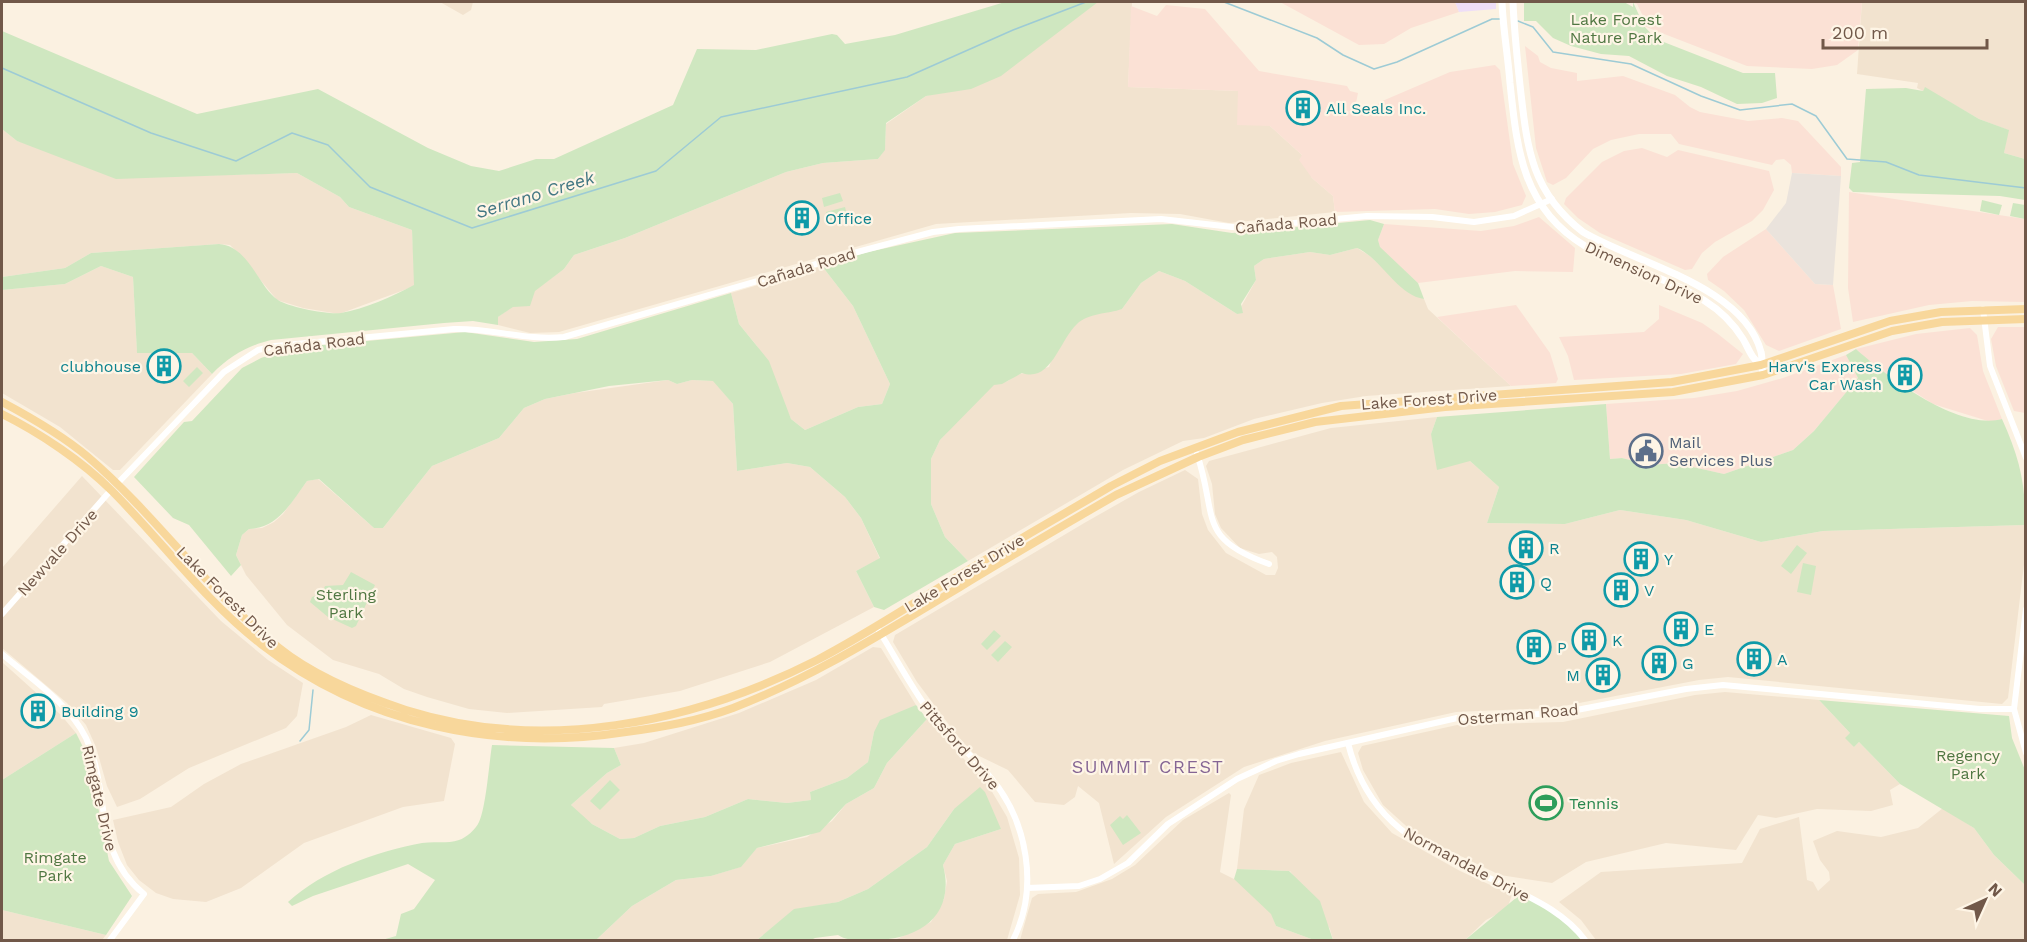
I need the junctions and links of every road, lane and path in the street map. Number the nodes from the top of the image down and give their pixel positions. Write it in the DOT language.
graph roads {
  1 [pos="1502,3"];
  2 [pos="1513,4"];
  3 [pos="1552,200"];
  4 [pos="1542,206"];
  5 [pos="1983,309"];
  6 [pos="2025,309"];
  7 [pos="2025,319"];
  8 [pos="1983,320"];
  9 [pos="1761,365"];
  10 [pos="1764,375"];
  11 [pos="2,402"];
  12 [pos="2,414"];
  13 [pos="1289,418"];
  14 [pos="1319,422"];
  15 [pos="1258,436"];
  16 [pos="1194,447"];
  17 [pos="1198,457"];
  18 [pos="2025,458"];
  19 [pos="114,487"];
  20 [pos="1269,564"];
  21 [pos="212,586"];
  22 [pos="220,608"];
  23 [pos="2025,609"];
  24 [pos="238,613"];
  25 [pos="2,614"];
  26 [pos="876,626"];
  27 [pos="881,634"];
  28 [pos="2,654"];
  29 [pos="2014,709"];
  30 [pos="1348,743"];
  31 [pos="2025,753"];
  32 [pos="1027,888"];
  33 [pos="110,940"];
  34 [pos="1013,940"];
  35 [pos="1585,940"];
  1 -- 4 [label="main road, Dimension Drive"];
  2 -- 3 [label="main road, Dimension Drive"];
  3 -- 4 [label="street, Cañada Road"];
  3 -- 9 [label="main road, Dimension Drive"];
  4 -- 9 [label="main road, Dimension Drive"];
  4 -- 19 [label="street, Cañada Road"];
  5 -- 6 [label="main road, Lake Forest Drive"];
  5 -- 8 [label="street"];
  5 -- 9 [label="main road, Lake Forest Drive"];
  7 -- 8 [label="main road, Lake Forest Drive"];
  8 -- 10 [label="main road, Lake Forest Drive"];
  8 -- 18 [label="street"];
  9 -- 10 [label="main road, Dimension Drive"];
  9 -- 13 [label="main road, Lake Forest Drive"];
  10 -- 14 [label="main road, Lake Forest Drive"];
  11 -- 19 [label="main road, Lake Forest Drive"];
  12 -- 19 [label="main road, Lake Forest Drive"];
  13 -- 14 [label="main road"];
  13 -- 15 [label="main road"];
  13 -- 16 [label="main road, Lake Forest Drive"];
  14 -- 15 [label="main road, Lake Forest Drive"];
  15 -- 17 [label="main road, Lake Forest Drive"];
  16 -- 17 [label="street"];
  16 -- 26 [label="main road, Lake Forest Drive"];
  17 -- 20 [label="street"];
  17 -- 27 [label="main road, Lake Forest Drive"];
  19 -- 21 [label="main road, Lake Forest Drive"];
  19 -- 22 [label="main road, Lake Forest Drive"];
  19 -- 25 [label="street, Newvale Drive"];
  21 -- 22 [label="main road"];
  21 -- 24 [label="main road, Lake Forest Drive"];
  22 -- 24 [label="main road"];
  22 -- 27 [label="main road, Lake Forest Drive"];
  23 -- 29 [label="street"];
  24 -- 26 [label="main road, Lake Forest Drive"];
  26 -- 27 [label="street, Pittsford Drive"];
  27 -- 32 [label="street, Pittsford Drive"];
  28 -- 33 [label="street, Rimgate Drive"];
  29 -- 30 [label="street, Osterman Road"];
  29 -- 31 [label="street"];
  30 -- 32 [label="street, Osterman Road"];
  30 -- 35 [label="street, Normandale Drive"];
  32 -- 34 [label="street, Pittsford Drive"];
}
